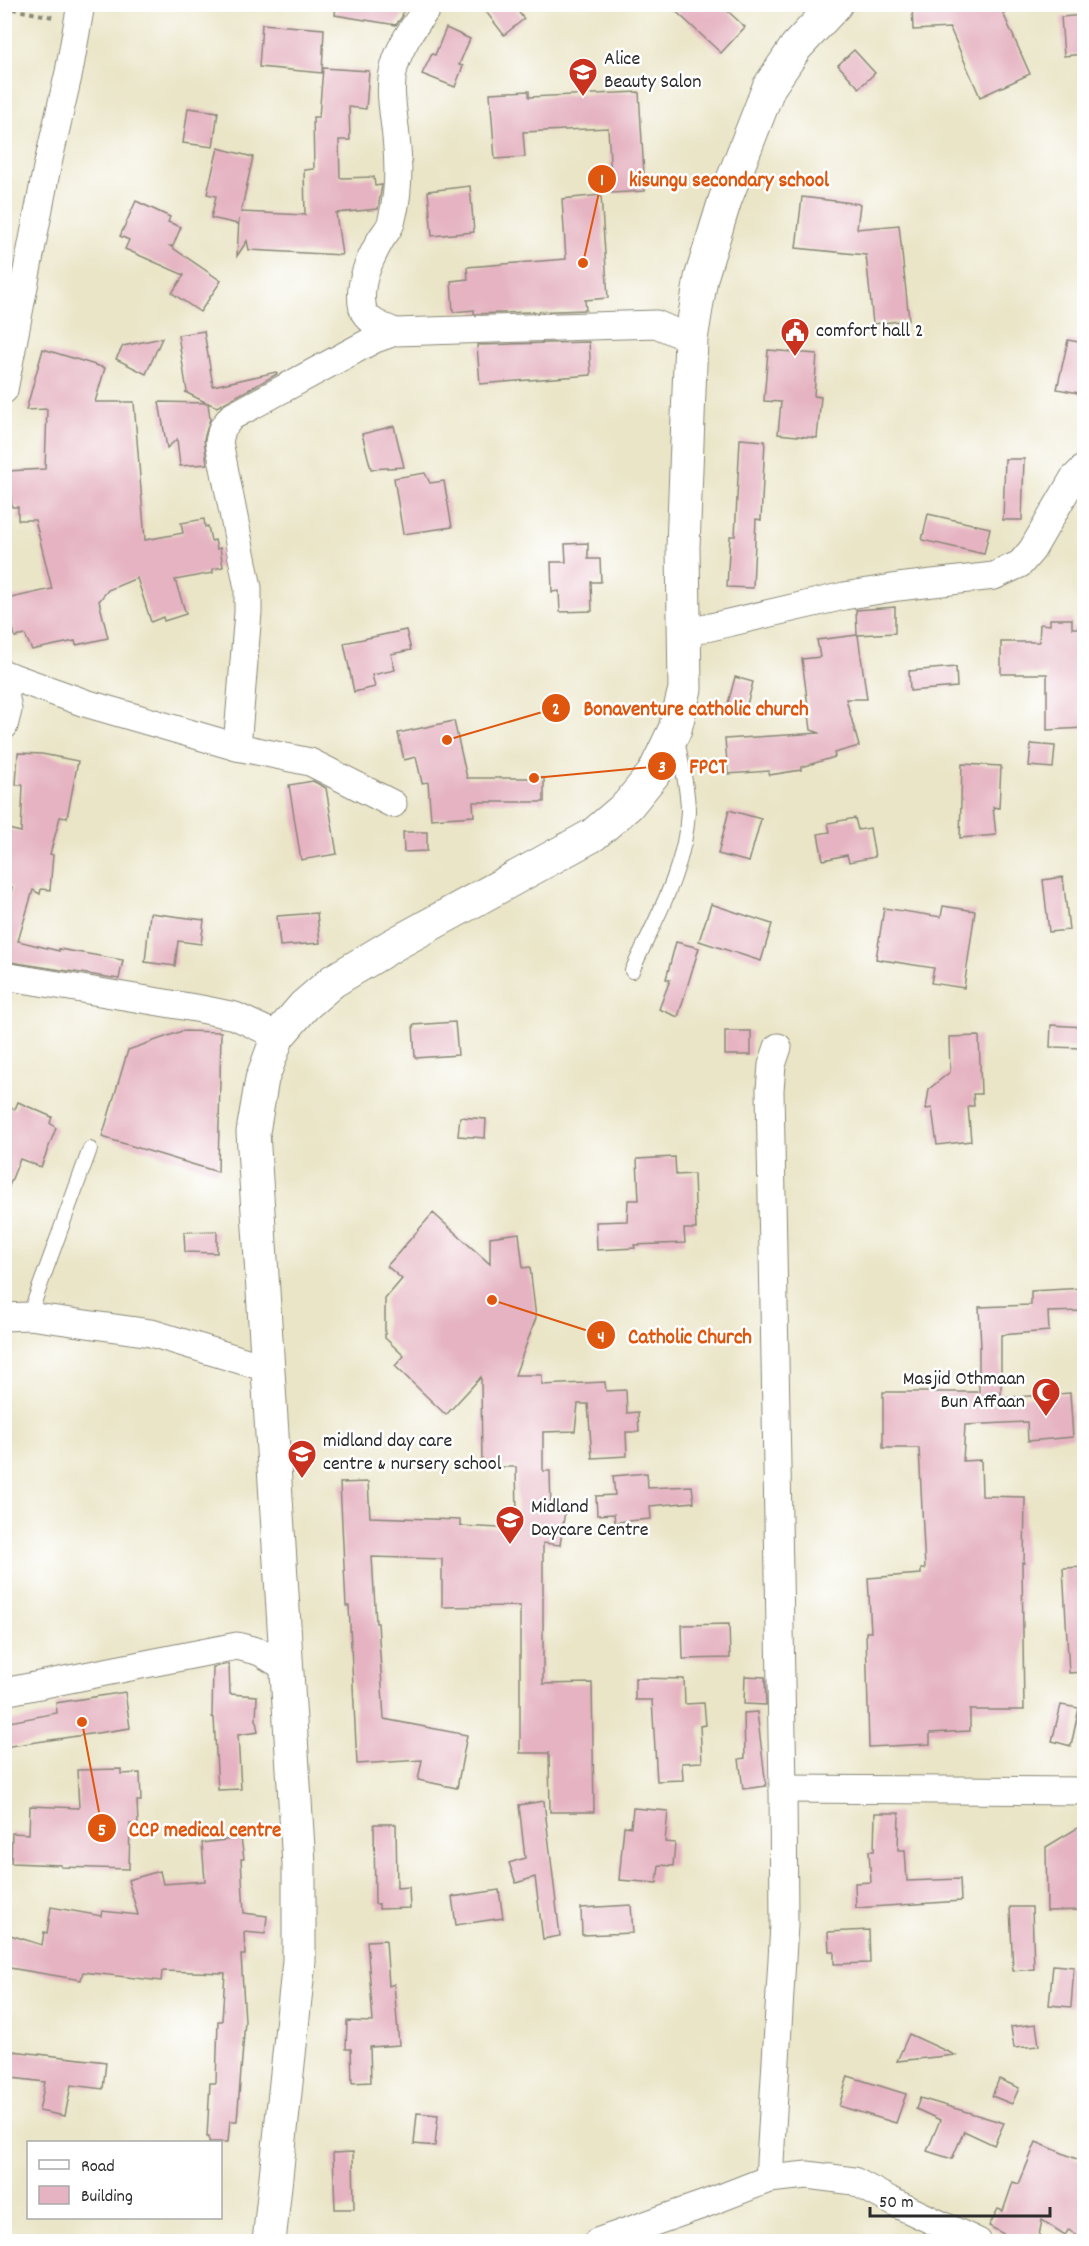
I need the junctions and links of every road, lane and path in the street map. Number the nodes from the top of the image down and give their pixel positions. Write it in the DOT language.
graph roads {
  1 [pos="430,4"];
  2 [pos="836,4"];
  3 [pos="4,6"];
  4 [pos="79,13"];
  5 [pos="395,332"];
  6 [pos="691,339"];
  7 [pos="4,390"];
  8 [pos="1084,468"];
  9 [pos="685,633"];
  10 [pos="4,675"];
  11 [pos="4,688"];
  12 [pos="4,726"];
  13 [pos="675,729"];
  14 [pos="237,747"];
  15 [pos="393,804"];
  16 [pos="632,971"];
  17 [pos="4,976"];
  18 [pos="278,1036"];
  19 [pos="778,1047"];
  20 [pos="90,1149"];
  21 [pos="17,1316"];
  22 [pos="267,1368"];
  23 [pos="288,1669"];
  24 [pos="4,1692"];
  25 [pos="1084,1776"];
  26 [pos="783,1789"];
  27 [pos="1049,1790"];
  28 [pos="1084,1791"];
  29 [pos="769,2179"];
  30 [pos="613,2239"];
  31 [pos="269,2241"];
  32 [pos="978,2241"];
  1 -- 5 [label="street"];
  2 -- 6 [label="street"];
  3 -- 4 [label="path"];
  4 -- 7 [label="street"];
  5 -- 6 [label="street"];
  5 -- 14 [label="street"];
  6 -- 9 [label="street"];
  8 -- 9 [label="street"];
  9 -- 13 [label="street"];
  10 -- 14 [label="street"];
  11 -- 12 [label="street"];
  13 -- 16 [label="lane"];
  13 -- 18 [label="street"];
  14 -- 15 [label="street"];
  17 -- 18 [label="street"];
  18 -- 22 [label="street"];
  19 -- 26 [label="street"];
  20 -- 21 [label="lane"];
  21 -- 22 [label="street"];
  22 -- 23 [label="street"];
  23 -- 24 [label="street"];
  23 -- 31 [label="street"];
  25 -- 27 [label="street"];
  26 -- 27 [label="street"];
  26 -- 29 [label="street"];
  27 -- 28 [label="street"];
  29 -- 30 [label="street"];
  29 -- 32 [label="street"];
}
